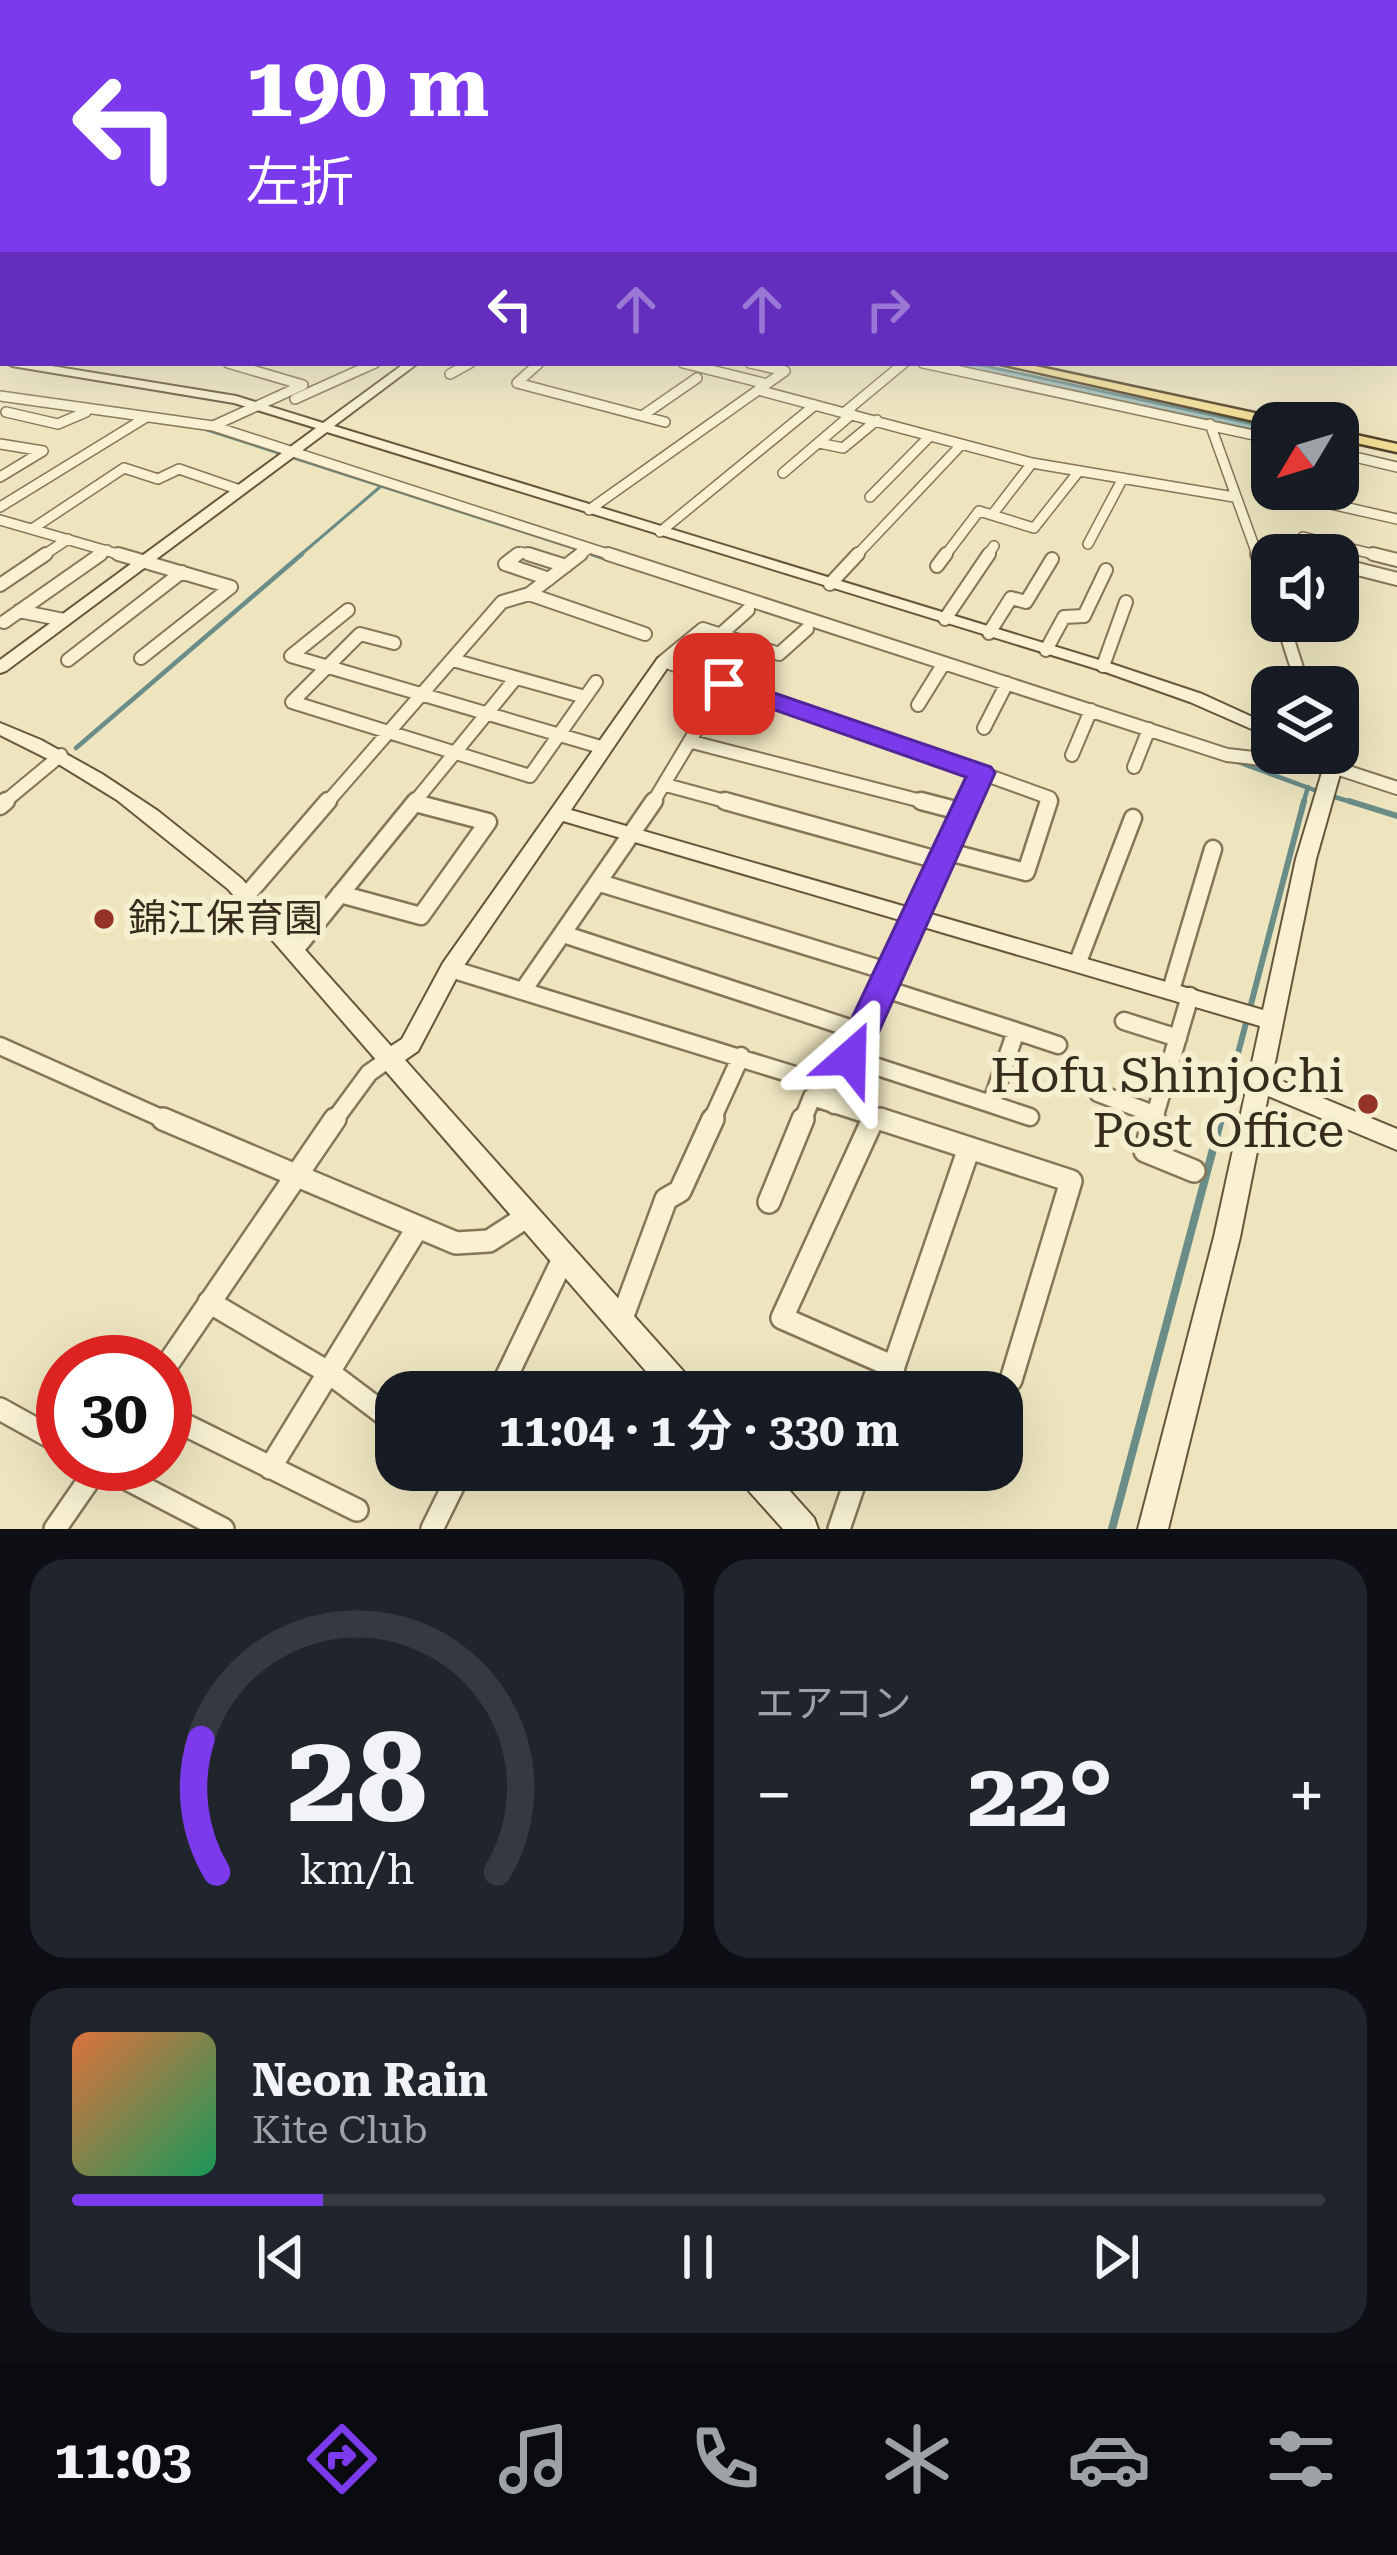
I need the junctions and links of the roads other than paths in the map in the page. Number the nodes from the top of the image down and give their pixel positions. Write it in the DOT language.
graph roads {
  1 [pos="27,366"];
  2 [pos="238,366"];
  3 [pos="368,366"];
  4 [pos="408,366"];
  5 [pos="465,366"];
  6 [pos="534,366"];
  7 [pos="693,366"];
  8 [pos="763,366"];
  9 [pos="901,366"];
  10 [pos="936,366"];
  11 [pos="1016,366"];
  12 [pos="450,374"];
  13 [pos="697,378"];
  14 [pos="762,387"];
  15 [pos="0,396"];
  16 [pos="26,400"];
  17 [pos="815,405"];
  18 [pos="265,409"];
  19 [pos="91,410"];
  20 [pos="1219,411"];
  21 [pos="849,413"];
  22 [pos="3,414"];
  23 [pos="643,416"];
  24 [pos="1251,417"];
  25 [pos="145,418"];
  26 [pos="877,420"];
  27 [pos="664,422"];
  28 [pos="1210,424"];
  29 [pos="213,426"];
  30 [pos="323,428"];
  31 [pos="1251,434"];
  32 [pos="930,436"];
  33 [pos="1359,440"];
  34 [pos="819,442"];
  35 [pos="0,443"];
  36 [pos="961,445"];
  37 [pos="1397,448"];
  38 [pos="287,453"];
  39 [pos="92,457"];
  40 [pos="1359,458"];
  41 [pos="1032,463"];
  42 [pos="1397,467"];
  43 [pos="1079,471"];
  44 [pos="783,473"];
  45 [pos="2,474"];
  46 [pos="1123,478"];
  47 [pos="240,490"];
  48 [pos="870,497"];
  49 [pos="1234,497"];
  50 [pos="1359,508"];
  51 [pos="589,511"];
  52 [pos="0,514"];
  53 [pos="992,515"];
  54 [pos="1397,519"];
  55 [pos="32,529"];
  56 [pos="660,532"];
  57 [pos="1251,534"];
  58 [pos="68,539"];
  59 [pos="1088,544"];
  60 [pos="994,546"];
  61 [pos="588,549"];
  62 [pos="106,550"];
  63 [pos="1359,551"];
  64 [pos="1052,559"];
  65 [pos="1397,560"];
  66 [pos="143,561"];
  67 [pos="566,566"];
  68 [pos="937,566"];
  69 [pos="1106,570"];
  70 [pos="1359,570"];
  71 [pos="182,572"];
  72 [pos="549,579"];
  73 [pos="1397,579"];
  74 [pos="830,584"];
  75 [pos="0,585"];
  76 [pos="529,594"];
  77 [pos="1126,602"];
  78 [pos="348,610"];
  79 [pos="748,610"];
  80 [pos="19,611"];
  81 [pos="945,619"];
  82 [pos="64,620"];
  83 [pos="4,622"];
  84 [pos="807,629"];
  85 [pos="989,633"];
  86 [pos="645,634"];
  87 [pos="721,634"];
  88 [pos="394,643"];
  89 [pos="1046,650"];
  90 [pos="141,658"];
  91 [pos="68,660"];
  92 [pos="453,660"];
  93 [pos="664,662"];
  94 [pos="944,663"];
  95 [pos="1103,665"];
  96 [pos="329,667"];
  97 [pos="0,668"];
  98 [pos="516,678"];
  99 [pos="596,682"];
  100 [pos="1007,683"];
  101 [pos="724,684"];
  102 [pos="422,694"];
  103 [pos="585,697"];
  104 [pos="918,705"];
  105 [pos="1091,710"];
  106 [pos="487,714"];
  107 [pos="1251,723"];
  108 [pos="0,728"];
  109 [pos="984,728"];
  110 [pos="1149,728"];
  111 [pos="388,733"];
  112 [pos="560,736"];
  113 [pos="692,742"];
  114 [pos="604,748"];
  115 [pos="454,754"];
  116 [pos="61,755"];
  117 [pos="1072,755"];
  118 [pos="1251,756"];
  119 [pos="1134,766"];
  120 [pos="982,773"];
  121 [pos="1359,773"];
  122 [pos="1322,774"];
  123 [pos="666,785"];
  124 [pos="1397,788"];
  125 [pos="415,803"];
  126 [pos="0,806"];
  127 [pos="963,812"];
  128 [pos="559,813"];
  129 [pos="1133,818"];
  130 [pos="634,834"];
  131 [pos="1213,848"];
  132 [pos="943,856"];
  133 [pos="600,883"];
  134 [pos="340,894"];
  135 [pos="246,896"];
  136 [pos="917,916"];
  137 [pos="563,934"];
  138 [pos="294,950"];
  139 [pos="1078,962"];
  140 [pos="451,969"];
  141 [pos="886,980"];
  142 [pos="524,988"];
  143 [pos="1181,993"];
  144 [pos="1124,1021"];
  145 [pos="1273,1021"];
  146 [pos="1016,1031"];
  147 [pos="862,1032"];
  148 [pos="1178,1038"];
  149 [pos="1058,1045"];
  150 [pos="0,1046"];
  151 [pos="741,1056"];
  152 [pos="850,1058"];
  153 [pos="389,1059"];
  154 [pos="1259,1082"];
  155 [pos="1098,1093"];
  156 [pos="837,1097"];
  157 [pos="991,1104"];
  158 [pos="1156,1115"];
  159 [pos="1030,1117"];
  160 [pos="873,1118"];
  161 [pos="1397,1140"];
  162 [pos="969,1148"];
  163 [pos="1194,1171"];
  164 [pos="293,1178"];
  165 [pos="770,1202"];
  166 [pos="528,1216"];
  167 [pos="416,1230"];
  168 [pos="564,1257"];
  169 [pos="209,1302"];
  170 [pos="621,1321"];
  171 [pos="187,1335"];
  172 [pos="894,1367"];
  173 [pos="509,1371"];
  174 [pos="665,1371"];
  175 [pos="893,1371"];
  176 [pos="1014,1371"];
  177 [pos="331,1374"];
  178 [pos="375,1407"];
  179 [pos="0,1409"];
  180 [pos="192,1428"];
  181 [pos="36,1429"];
  182 [pos="271,1468"];
  183 [pos="81,1491"];
  184 [pos="151,1491"];
  185 [pos="451,1491"];
  186 [pos="770,1491"];
  187 [pos="852,1491"];
  188 [pos="357,1510"];
  189 [pos="55,1529"];
  190 [pos="223,1529"];
  191 [pos="432,1529"];
  192 [pos="803,1529"];
  193 [pos="839,1529"];
  194 [pos="1154,1529"];
  1 -- 18 [label="street"];
  2 -- 18 [label="street"];
  3 -- 18 [label="street"];
  4 -- 30 [label="street"];
  5 -- 12 [label="street"];
  6 -- 23 [label="street"];
  7 -- 14 [label="street"];
  8 -- 14 [label="street"];
  9 -- 21 [label="street"];
  10 -- 28 [label="street"];
  11 -- 20 [label="main road"];
  13 -- 23 [label="street"];
  14 -- 17 [label="street"];
  14 -- 51 [label="street"];
  15 -- 16 [label="street"];
  16 -- 19 [label="street"];
  16 -- 22 [label="street"];
  17 -- 21 [label="street"];
  17 -- 56 [label="street"];
  18 -- 29 [label="street"];
  18 -- 30 [label="street"];
  19 -- 22 [label="street"];
  19 -- 25 [label="street"];
  20 -- 24 [label="main road"];
  20 -- 28 [label="street"];
  21 -- 26 [label="street"];
  21 -- 34 [label="street"];
  23 -- 27 [label="street"];
  25 -- 29 [label="street"];
  25 -- 52 [label="street"];
  26 -- 32 [label="street"];
  26 -- 34 [label="street"];
  28 -- 31 [label="street"];
  28 -- 49 [label="street"];
  29 -- 38 [label="street"];
  30 -- 38 [label="street"];
  30 -- 51 [label="street"];
  32 -- 36 [label="street"];
  32 -- 48 [label="street"];
  33 -- 37 [label="main road"];
  34 -- 44 [label="street"];
  35 -- 45 [label="street"];
  36 -- 41 [label="street"];
  36 -- 74 [label="street"];
  38 -- 47 [label="street"];
  38 -- 61 [label="street"];
  39 -- 52 [label="street"];
  40 -- 42 [label="street"];
  41 -- 43 [label="street"];
  41 -- 53 [label="street"];
  43 -- 46 [label="street"];
  43 -- 53 [label="street"];
  46 -- 49 [label="street"];
  46 -- 59 [label="street"];
  47 -- 55 [label="street"];
  47 -- 66 [label="street"];
  49 -- 57 [label="street"];
  50 -- 54 [label="street"];
  51 -- 56 [label="street"];
  52 -- 55 [label="street"];
  53 -- 68 [label="street"];
  55 -- 58 [label="street"];
  56 -- 74 [label="street"];
  58 -- 62 [label="street"];
  58 -- 75 [label="street"];
  60 -- 81 [label="street"];
  61 -- 67 [label="street"];
  61 -- 94 [label="street"];
  62 -- 66 [label="street"];
  62 -- 80 [label="street"];
  63 -- 65 [label="street"];
  64 -- 85 [label="street"];
  66 -- 71 [label="street"];
  66 -- 82 [label="street"];
  67 -- 72 [label="street"];
  67 -- 72 [label="street"];
  69 -- 89 [label="street"];
  70 -- 73 [label="street"];
  71 -- 90 [label="street"];
  71 -- 91 [label="street"];
  72 -- 76 [label="street"];
  74 -- 81 [label="street"];
  76 -- 86 [label="street"];
  76 -- 92 [label="street"];
  77 -- 95 [label="street"];
  78 -- 96 [label="street"];
  79 -- 87 [label="street"];
  80 -- 82 [label="street"];
  80 -- 83 [label="street"];
  81 -- 85 [label="street"];
  82 -- 97 [label="street"];
  84 -- 87 [label="street"];
  85 -- 89 [label="street"];
  87 -- 93 [label="street"];
  88 -- 96 [label="street"];
  89 -- 95 [label="street"];
  92 -- 98 [label="street"];
  92 -- 102 [label="street"];
  93 -- 101 [label="street"];
  93 -- 114 [label="street"];
  94 -- 100 [label="street"];
  94 -- 104 [label="street"];
  95 -- 107 [label="street"];
  96 -- 102 [label="street"];
  96 -- 111 [label="street"];
  98 -- 103 [label="street"];
  98 -- 106 [label="street"];
  99 -- 103 [label="street"];
  100 -- 105 [label="street"];
  100 -- 109 [label="street"];
  101 -- 113 [label="street"];
  101 -- 120 [label="street"];
  102 -- 106 [label="street"];
  102 -- 111 [label="street"];
  103 -- 112 [label="street"];
  105 -- 110 [label="street"];
  105 -- 117 [label="street"];
  106 -- 112 [label="street"];
  106 -- 115 [label="street"];
  108 -- 116 [label="street"];
  110 -- 118 [label="street"];
  110 -- 119 [label="street"];
  111 -- 115 [label="street"];
  111 -- 135 [label="street"];
  112 -- 114 [label="street"];
  112 -- 115 [label="street"];
  113 -- 123 [label="street"];
  113 -- 127 [label="street"];
  114 -- 128 [label="street"];
  115 -- 125 [label="street"];
  116 -- 126 [label="street"];
  116 -- 135 [label="street"];
  120 -- 127 [label="street"];
  120 -- 132 [label="street"];
  121 -- 124 [label="street"];
  122 -- 145 [label="street"];
  123 -- 130 [label="street"];
  123 -- 132 [label="street"];
  125 -- 134 [label="street"];
  125 -- 134 [label="street"];
  127 -- 132 [label="street"];
  128 -- 130 [label="street"];
  128 -- 140 [label="street"];
  129 -- 139 [label="street"];
  130 -- 133 [label="street"];
  130 -- 136 [label="street"];
  131 -- 143 [label="street"];
  132 -- 136 [label="street"];
  133 -- 137 [label="street"];
  133 -- 141 [label="street"];
  134 -- 138 [label="street"];
  135 -- 138 [label="street"];
  136 -- 139 [label="street"];
  136 -- 141 [label="street"];
  137 -- 142 [label="street"];
  137 -- 147 [label="street"];
  138 -- 153 [label="street"];
  139 -- 143 [label="street"];
  140 -- 142 [label="street"];
  140 -- 153 [label="street"];
  141 -- 146 [label="street"];
  141 -- 147 [label="street"];
  142 -- 151 [label="street"];
  143 -- 145 [label="street"];
  143 -- 148 [label="street"];
  144 -- 148 [label="street"];
  145 -- 154 [label="street"];
  146 -- 149 [label="street"];
  146 -- 157 [label="street"];
  147 -- 152 [label="street"];
  148 -- 158 [label="street"];
  150 -- 164 [label="street"];
  151 -- 156 [label="street"];
  151 -- 170 [label="street"];
  152 -- 156 [label="street"];
  152 -- 157 [label="street"];
  153 -- 164 [label="street"];
  153 -- 166 [label="street"];
  154 -- 161 [label="street"];
  154 -- 194 [label="street"];
  155 -- 158 [label="street"];
  156 -- 160 [label="street"];
  156 -- 165 [label="street"];
  157 -- 159 [label="street"];
  158 -- 163 [label="street"];
  160 -- 162 [label="street"];
  160 -- 172 [label="street"];
  162 -- 172 [label="street"];
  162 -- 176 [label="street"];
  164 -- 167 [label="street"];
  164 -- 169 [label="street"];
  166 -- 167 [label="street"];
  166 -- 168 [label="street"];
  167 -- 177 [label="street"];
  168 -- 170 [label="street"];
  168 -- 173 [label="street"];
  169 -- 171 [label="street"];
  169 -- 177 [label="street"];
  170 -- 174 [label="street"];
  172 -- 175 [label="street"];
  177 -- 178 [label="street"];
  177 -- 182 [label="street"];
  179 -- 181 [label="street"];
  180 -- 182 [label="street"];
  182 -- 188 [label="street"];
  183 -- 189 [label="street"];
  184 -- 190 [label="street"];
  185 -- 191 [label="street"];
  186 -- 192 [label="street"];
  187 -- 193 [label="street"];
}
